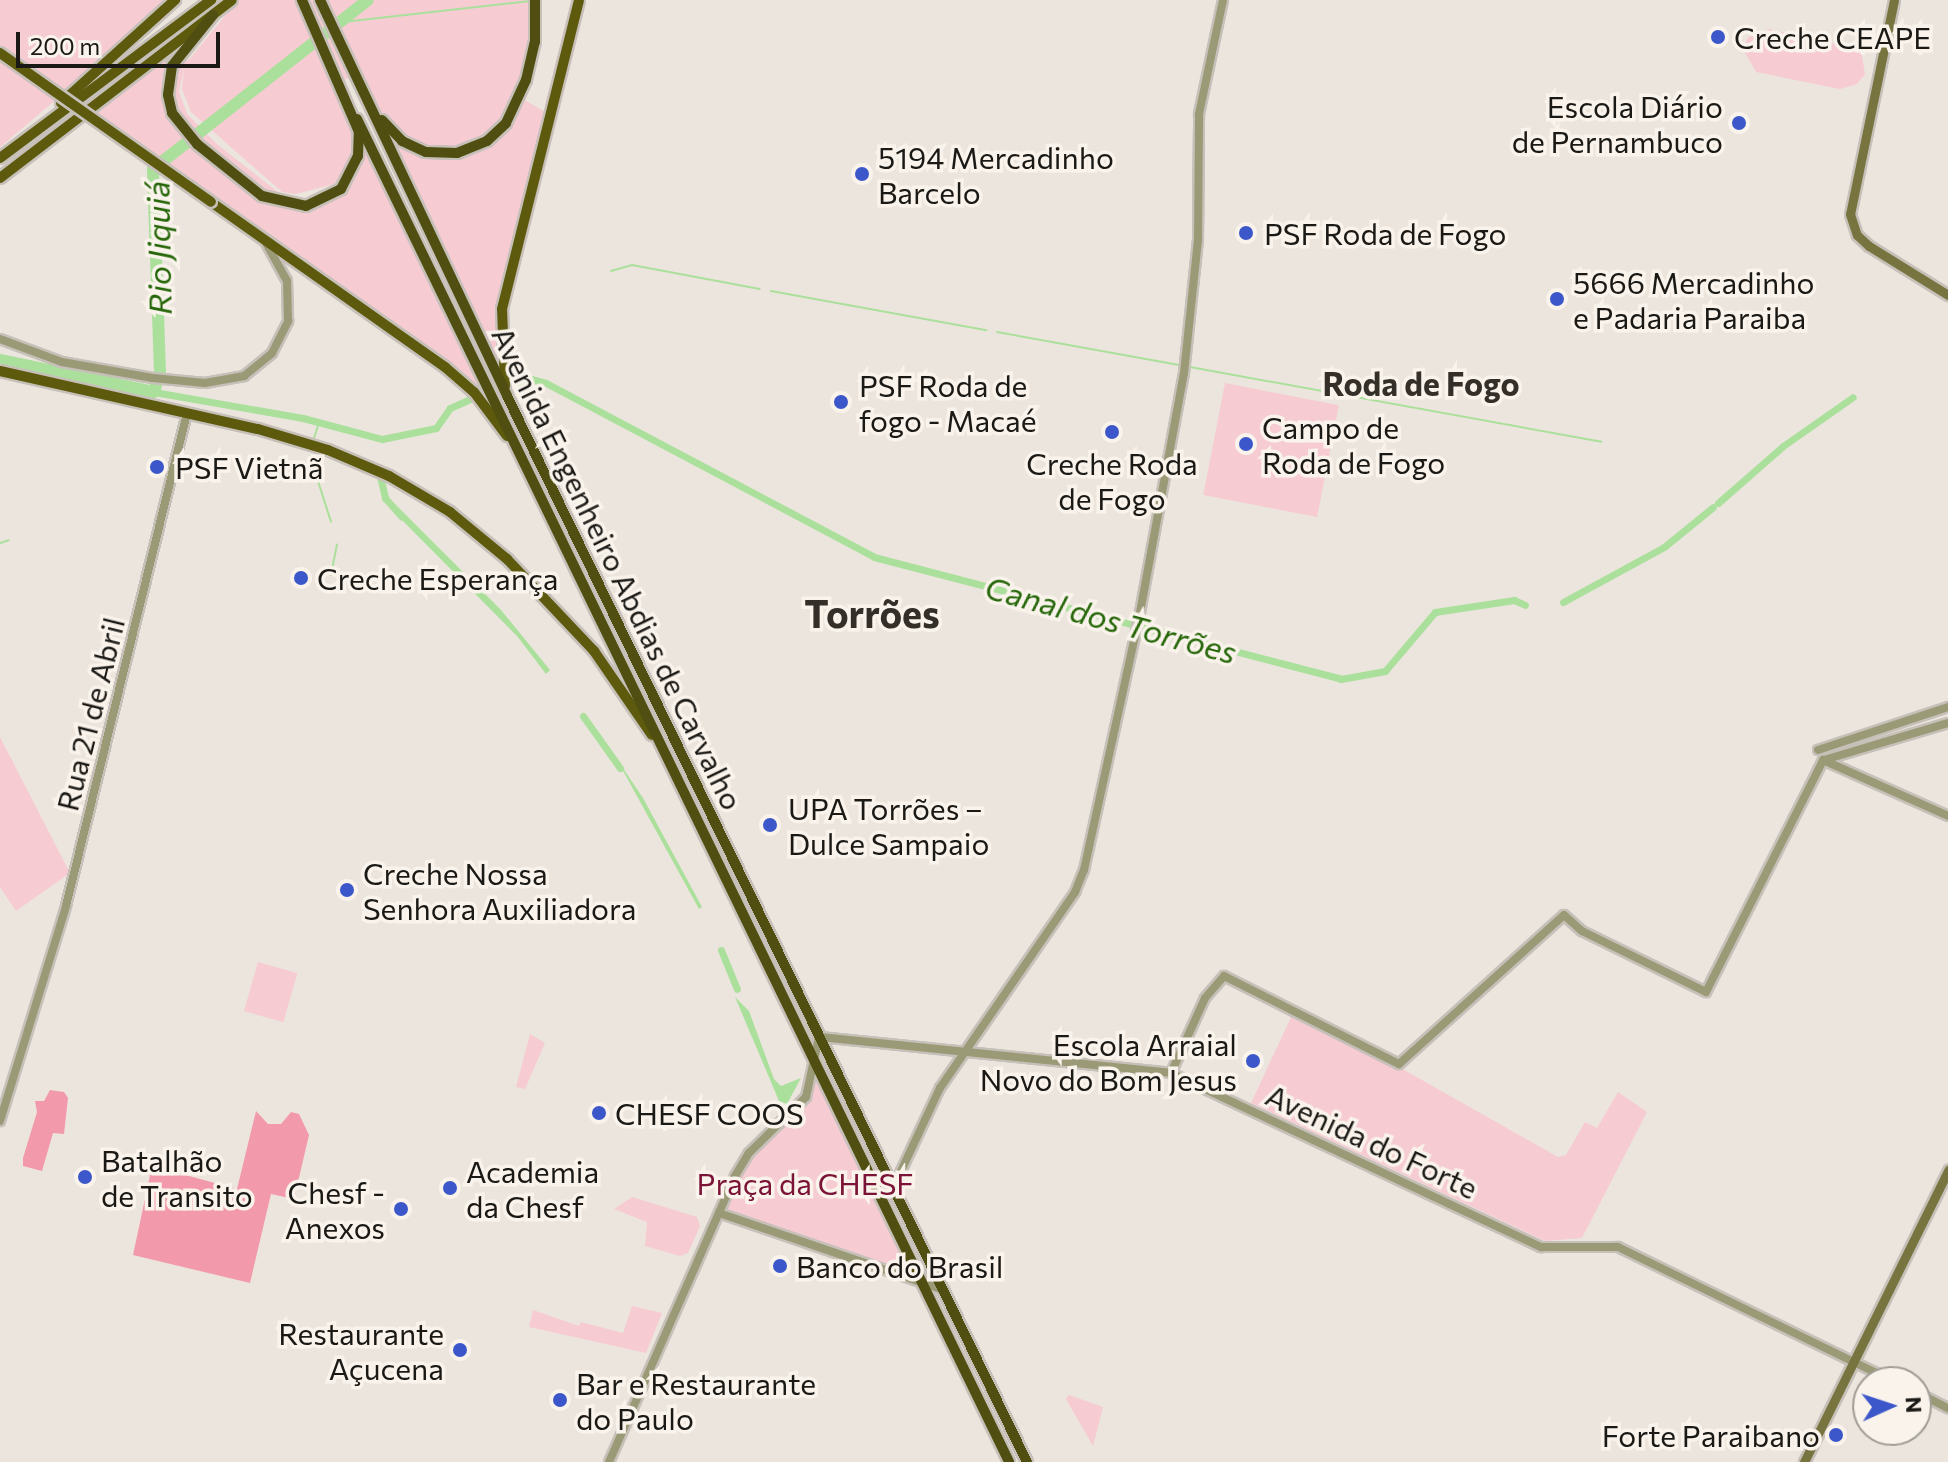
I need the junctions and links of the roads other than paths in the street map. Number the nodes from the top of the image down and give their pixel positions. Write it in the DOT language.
graph roads {
  1 [pos="175,0"];
  2 [pos="211,0"];
  3 [pos="232,0"];
  4 [pos="302,0"];
  5 [pos="320,0"];
  6 [pos="576,0"];
  7 [pos="1223,0"];
  8 [pos="1894,0"];
  9 [pos="535,4"];
  10 [pos="213,15"];
  11 [pos="0,53"];
  12 [pos="365,94"];
  13 [pos="357,119"];
  14 [pos="0,156"];
  15 [pos="0,178"];
  16 [pos="255,231"];
  17 [pos="1948,295"];
  18 [pos="0,339"];
  19 [pos="0,371"];
  20 [pos="507,396"];
  21 [pos="187,413"];
  22 [pos="507,436"];
  23 [pos="1948,707"];
  24 [pos="1948,723"];
  25 [pos="1818,750"];
  26 [pos="665,754"];
  27 [pos="1823,760"];
  28 [pos="1948,816"];
  29 [pos="819,1037"];
  30 [pos="962,1051"];
  31 [pos="813,1056"];
  32 [pos="1171,1073"];
  33 [pos="0,1121"];
  34 [pos="1948,1170"];
  35 [pos="894,1186"];
  36 [pos="719,1213"];
  37 [pos="936,1274"];
  38 [pos="922,1282"];
  39 [pos="944,1290"];
  40 [pos="1854,1360"];
  41 [pos="1865,1366"];
  42 [pos="609,1462"];
  43 [pos="1009,1462"];
  44 [pos="1027,1462"];
  45 [pos="1804,1462"];
  1 -- 14 [label="main road"];
  2 -- 14 [label="main road"];
  3 -- 10 [label="main road"];
  4 -- 13 [label="highway, Avenida Engenheiro Abdias de Carvalho"];
  5 -- 12 [label="highway, Avenida Engenheiro Abdias de Carvalho"];
  6 -- 20 [label="main road"];
  7 -- 30 [label="street"];
  8 -- 17 [label="main road"];
  9 -- 12 [label="highway"];
  10 -- 13 [label="highway"];
  10 -- 15 [label="main road"];
  11 -- 16 [label="main road, Avenida Engenheiro Abdias de Carvalho, bridge"];
  12 -- 20 [label="highway, Avenida Engenheiro Abdias de Carvalho"];
  13 -- 22 [label="highway, Avenida Engenheiro Abdias de Carvalho"];
  16 -- 18 [label="street"];
  16 -- 22 [label="main road, Avenida Engenheiro Abdias de Carvalho"];
  19 -- 21 [label="main road"];
  20 -- 29 [label="highway, Avenida Engenheiro Abdias de Carvalho"];
  21 -- 26 [label="main road"];
  21 -- 33 [label="street, Rua 21 de Abril"];
  22 -- 26 [label="highway, Avenida Engenheiro Abdias de Carvalho"];
  23 -- 25 [label="street"];
  24 -- 27 [label="street"];
  26 -- 31 [label="highway, Avenida Engenheiro Abdias de Carvalho"];
  27 -- 28 [label="street"];
  27 -- 32 [label="street"];
  29 -- 30 [label="street, Avenida do Forte"];
  29 -- 31 [label="street"];
  29 -- 35 [label="highway, Avenida Engenheiro Abdias de Carvalho"];
  30 -- 32 [label="street, Avenida do Forte"];
  30 -- 35 [label="street"];
  31 -- 36 [label="street"];
  31 -- 38 [label="highway, Avenida Engenheiro Abdias de Carvalho"];
  32 -- 40 [label="street, Avenida do Forte"];
  34 -- 40 [label="main road"];
  35 -- 37 [label="highway, Avenida Engenheiro Abdias de Carvalho"];
  36 -- 38 [label="street"];
  36 -- 42 [label="street"];
  37 -- 38 [label="street"];
  37 -- 39 [label="highway, Avenida Engenheiro Abdias de Carvalho"];
  38 -- 39 [label="street"];
  38 -- 43 [label="highway, Avenida Engenheiro Abdias de Carvalho"];
  39 -- 44 [label="highway, Avenida Engenheiro Abdias de Carvalho"];
  40 -- 41 [label="street, Avenida do Forte"];
  40 -- 45 [label="main road"];
}
